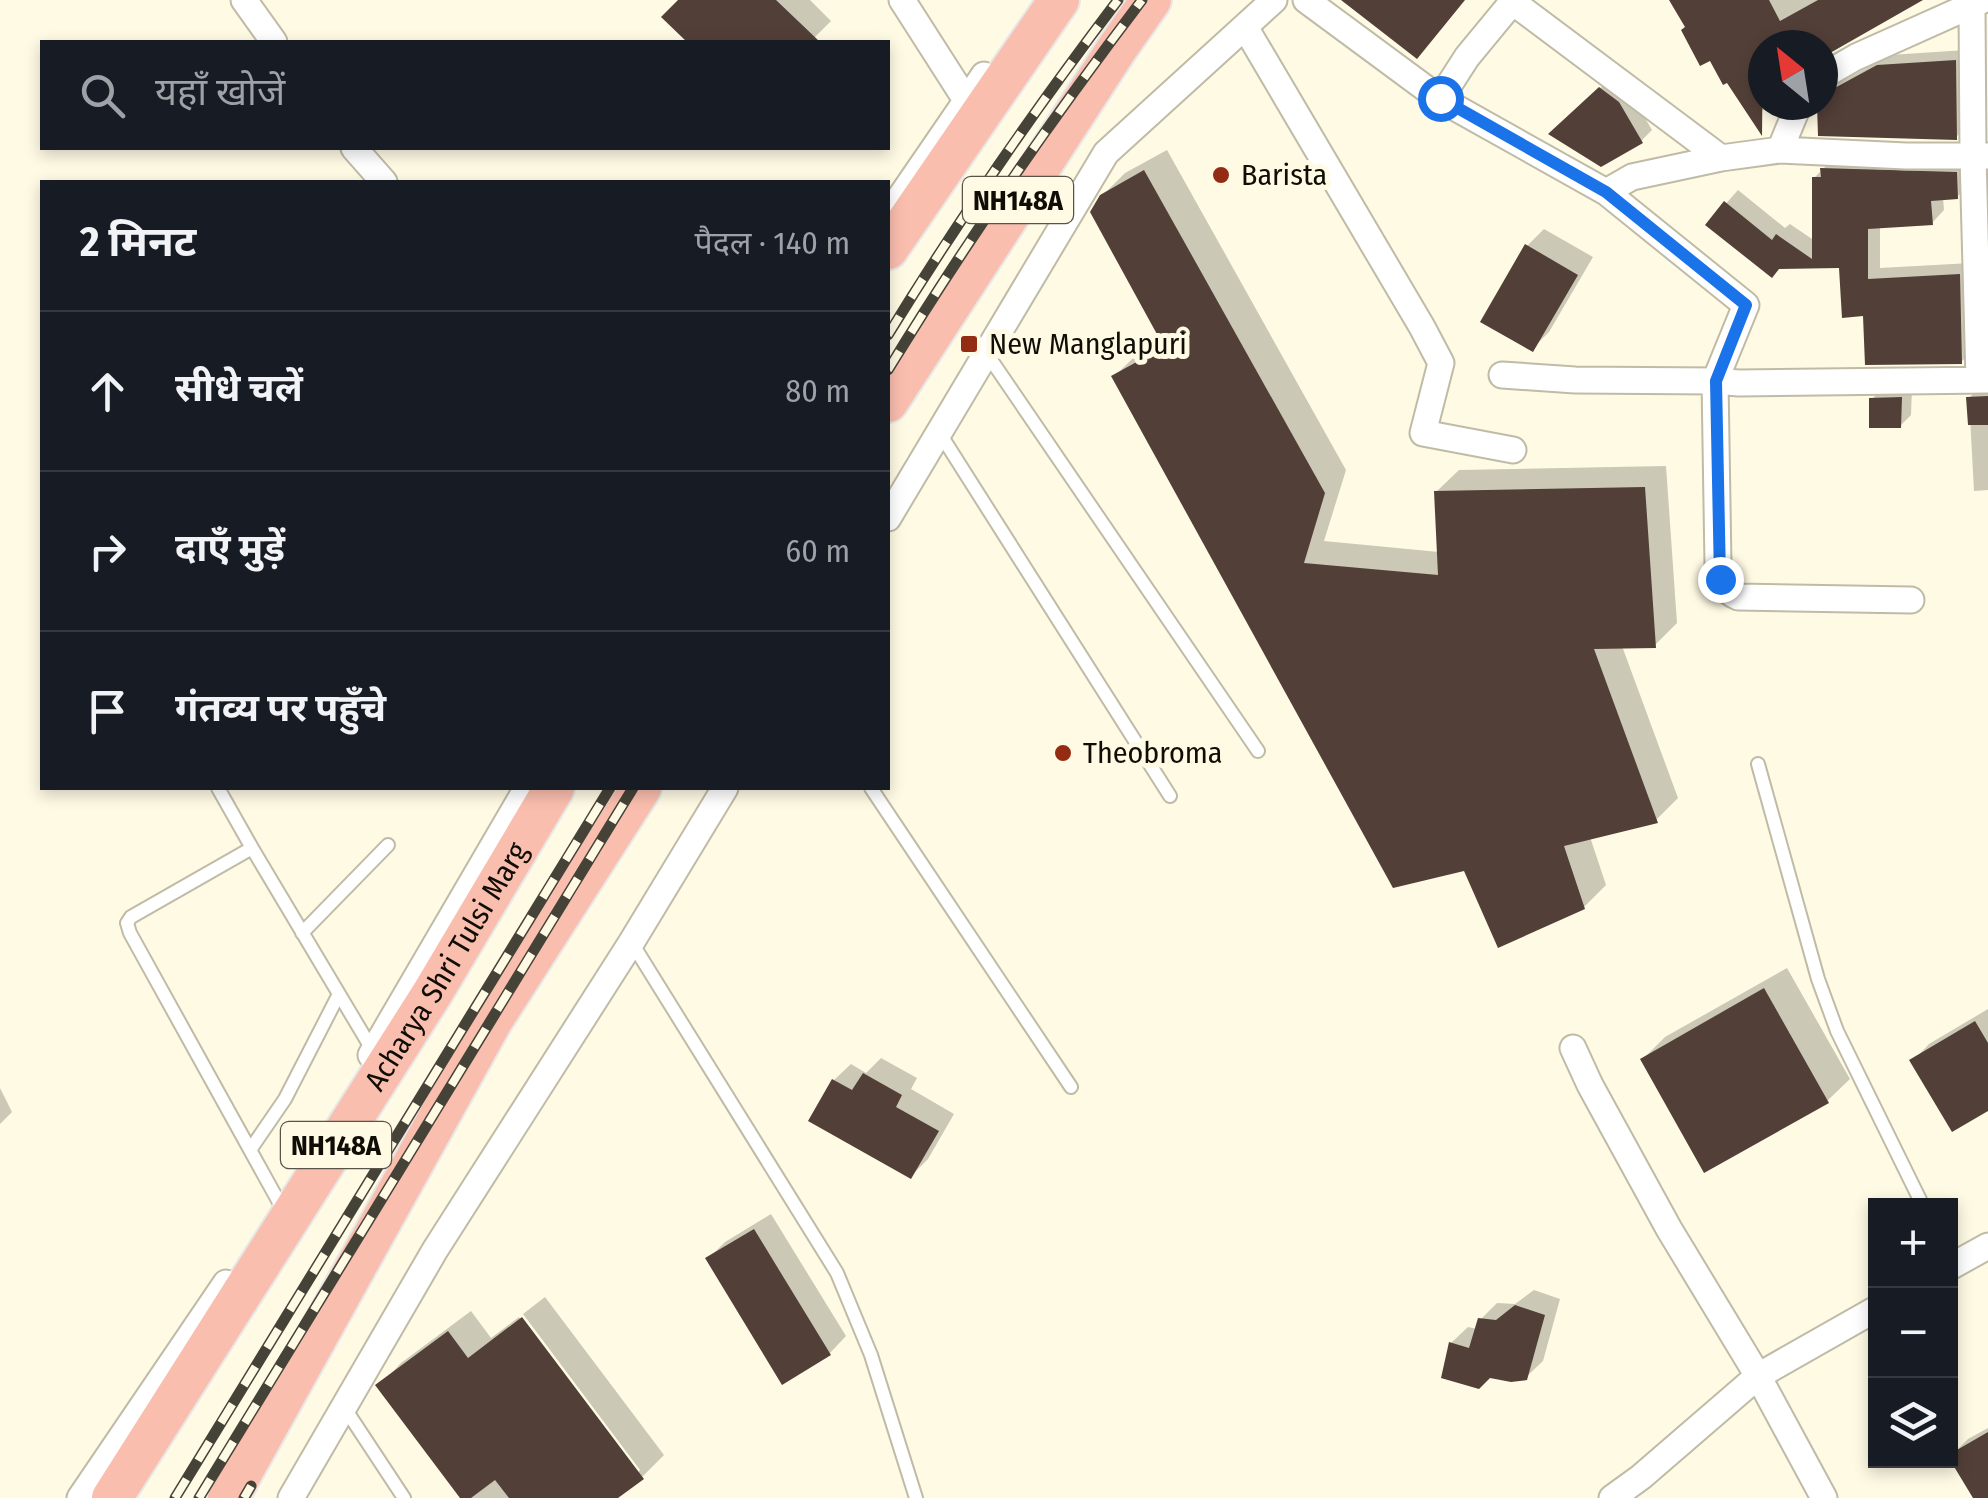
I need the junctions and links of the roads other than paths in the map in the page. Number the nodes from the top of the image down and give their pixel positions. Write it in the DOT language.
graph roads {
  1 [pos="244,0"];
  2 [pos="902,0"];
  3 [pos="1038,0"];
  4 [pos="1059,0"];
  5 [pos="1274,0"];
  6 [pos="1306,0"];
  7 [pos="1512,0"];
  8 [pos="1978,3"];
  9 [pos="1132,6"];
  10 [pos="1244,27"];
  11 [pos="273,40"];
  12 [pos="1838,67"];
  13 [pos="1440,98"];
  14 [pos="966,100"];
  15 [pos="1792,120"];
  16 [pos="356,150"];
  17 [pos="1780,150"];
  18 [pos="1980,156"];
  19 [pos="1722,158"];
  20 [pos="382,180"];
  21 [pos="1606,192"];
  22 [pos="890,212"];
  23 [pos="890,245"];
  24 [pos="985,352"];
  25 [pos="1502,375"];
  26 [pos="1984,380"];
  27 [pos="1716,381"];
  28 [pos="890,399"];
  29 [pos="939,432"];
  30 [pos="1512,450"];
  31 [pos="890,515"];
  32 [pos="1911,600"];
  33 [pos="1258,751"];
  34 [pos="1758,764"];
  35 [pos="219,790"];
  36 [pos="526,790"];
  37 [pos="553,790"];
  38 [pos="640,790"];
  39 [pos="723,790"];
  40 [pos="872,790"];
  41 [pos="1170,796"];
  42 [pos="388,845"];
  43 [pos="252,848"];
  44 [pos="302,933"];
  45 [pos="632,942"];
  46 [pos="339,994"];
  47 [pos="1573,1048"];
  48 [pos="373,1052"];
  49 [pos="1071,1086"];
  50 [pos="250,1150"];
  51 [pos="1918,1198"];
  52 [pos="280,1204"];
  53 [pos="1988,1246"];
  54 [pos="1958,1261"];
  55 [pos="1868,1314"];
  56 [pos="1758,1376"];
  57 [pos="344,1407"];
  58 [pos="80,1498"];
  59 [pos="112,1498"];
  60 [pos="228,1498"];
  61 [pos="290,1498"];
  62 [pos="404,1498"];
  63 [pos="916,1498"];
  64 [pos="1612,1498"];
  65 [pos="1824,1498"];
  1 -- 11 [label="street"];
  2 -- 14 [label="street"];
  3 -- 14 [label="street"];
  4 -- 23 [label="highway, NH148A"];
  5 -- 10 [label="street"];
  6 -- 13 [label="street"];
  7 -- 13 [label="street"];
  7 -- 19 [label="street"];
  8 -- 12 [label="street"];
  8 -- 18 [label="street"];
  9 -- 28 [label="highway, NH148A"];
  10 -- 24 [label="street"];
  10 -- 30 [label="street"];
  13 -- 21 [label="street"];
  14 -- 22 [label="street"];
  15 -- 17 [label="street"];
  16 -- 20 [label="street"];
  17 -- 18 [label="street"];
  17 -- 19 [label="street"];
  18 -- 26 [label="street"];
  19 -- 21 [label="street"];
  21 -- 27 [label="street"];
  24 -- 29 [label="street"];
  24 -- 33 [label="lane"];
  25 -- 27 [label="street"];
  26 -- 27 [label="street"];
  27 -- 32 [label="street"];
  29 -- 31 [label="street"];
  29 -- 41 [label="lane"];
  34 -- 51 [label="lane"];
  35 -- 43 [label="lane"];
  36 -- 48 [label="street"];
  37 -- 59 [label="highway, Acharya Shri Tulsi Marg / NH148A"];
  38 -- 60 [label="highway, NH148A"];
  39 -- 45 [label="street"];
  40 -- 49 [label="lane"];
  42 -- 44 [label="lane"];
  43 -- 44 [label="lane"];
  43 -- 50 [label="lane"];
  44 -- 46 [label="lane"];
  45 -- 57 [label="street"];
  45 -- 63 [label="lane"];
  46 -- 48 [label="lane"];
  46 -- 50 [label="lane"];
  47 -- 56 [label="street"];
  48 -- 52 [label="street"];
  50 -- 52 [label="lane"];
  52 -- 58 [label="street"];
  53 -- 54 [label="street"];
  55 -- 56 [label="street"];
  56 -- 64 [label="street"];
  56 -- 65 [label="street"];
  57 -- 61 [label="street"];
  57 -- 62 [label="lane"];
}
